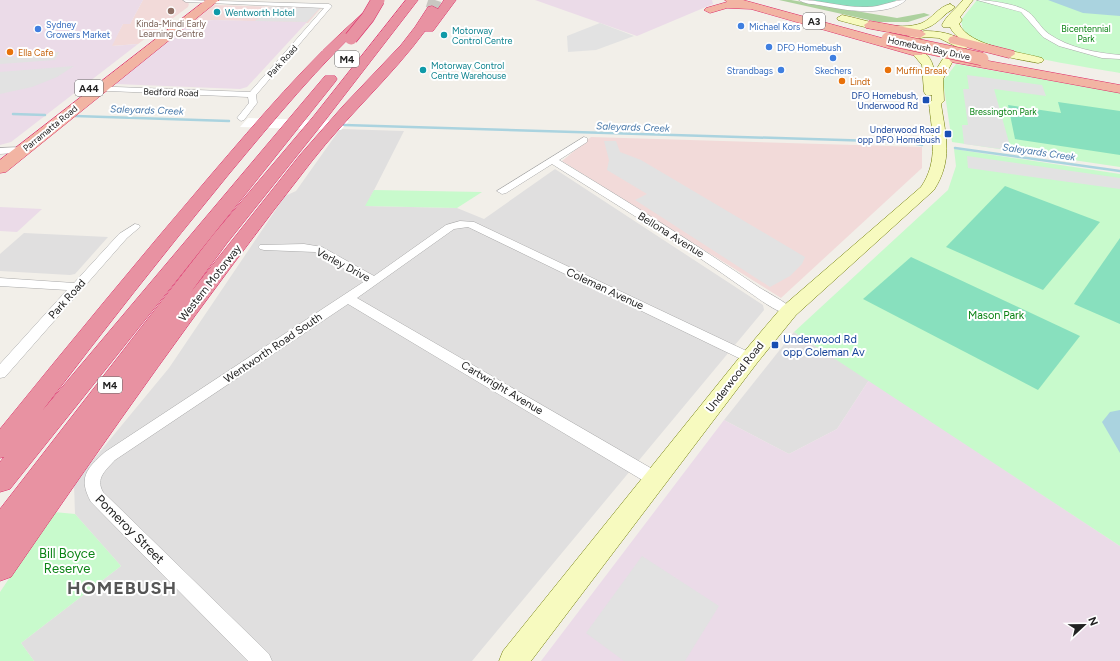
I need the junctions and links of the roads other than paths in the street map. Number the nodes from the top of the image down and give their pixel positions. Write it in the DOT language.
graph roads {
  1 [pos="186,0"];
  2 [pos="368,0"];
  3 [pos="378,0"];
  4 [pos="383,0"];
  5 [pos="396,0"];
  6 [pos="412,0"];
  7 [pos="450,0"];
  8 [pos="719,0"];
  9 [pos="731,0"];
  10 [pos="741,0"];
  11 [pos="758,0"];
  12 [pos="769,0"];
  13 [pos="802,0"];
  14 [pos="903,0"];
  15 [pos="962,0"];
  16 [pos="968,0"];
  17 [pos="980,0"];
  18 [pos="208,1"];
  19 [pos="433,4"];
  20 [pos="953,8"];
  21 [pos="842,18"];
  22 [pos="798,20"];
  23 [pos="890,37"];
  24 [pos="917,42"];
  25 [pos="954,50"];
  26 [pos="353,52"];
  27 [pos="983,57"];
  28 [pos="1120,57"];
  29 [pos="1038,60"];
  30 [pos="1053,63"];
  31 [pos="339,69"];
  32 [pos="1120,79"];
  33 [pos="1120,85"];
  34 [pos="94,88"];
  35 [pos="1120,89"];
  36 [pos="252,95"];
  37 [pos="935,103"];
  38 [pos="296,124"];
  39 [pos="584,140"];
  40 [pos="12,150"];
  41 [pos="0,159"];
  42 [pos="552,160"];
  43 [pos="0,168"];
  44 [pos="502,191"];
  45 [pos="460,224"];
  46 [pos="135,227"];
  47 [pos="264,248"];
  48 [pos="374,281"];
  49 [pos="0,282"];
  50 [pos="79,286"];
  51 [pos="348,298"];
  52 [pos="789,311"];
  53 [pos="750,358"];
  54 [pos="0,373"];
  55 [pos="0,447"];
  56 [pos="92,477"];
  57 [pos="656,479"];
  58 [pos="0,481"];
  59 [pos="0,531"];
  60 [pos="0,566"];
  61 [pos="262,661"];
  62 [pos="513,661"];
  1 -- 18 [label="street"];
  2 -- 38 [label="highway"];
  3 -- 38 [label="highway, bridge"];
  4 -- 38 [label="highway, Western Motorway / M4"];
  5 -- 26 [label="highway, M4"];
  6 -- 38 [label="highway, Western Motorway / M4"];
  7 -- 38 [label="highway"];
  8 -- 22 [label="highway"];
  9 -- 22 [label="highway"];
  10 -- 23 [label="highway, Homebush Bay Drive / A3"];
  11 -- 23 [label="highway, Homebush Bay Drive / A3"];
  12 -- 21 [label="highway"];
  13 -- 14 [label="street"];
  15 -- 20 [label="main road"];
  16 -- 20 [label="main road"];
  17 -- 28 [label="street"];
  18 -- 34 [label="highway, Parramatta Road / A44"];
  18 -- 36 [label="street, Park Road"];
  19 -- 38 [label="highway, Western Motorway"];
  20 -- 21 [label="main road"];
  20 -- 24 [label="main road"];
  20 -- 25 [label="main road"];
  20 -- 29 [label="main road"];
  21 -- 24 [label="highway"];
  22 -- 24 [label="highway"];
  23 -- 27 [label="highway, Homebush Bay Drive / A3, bridge"];
  24 -- 25 [label="main road"];
  24 -- 25 [label="main road"];
  24 -- 37 [label="main road, Underwood Road"];
  25 -- 29 [label="highway"];
  25 -- 35 [label="highway"];
  25 -- 37 [label="main road, Underwood Road"];
  27 -- 32 [label="highway, Homebush Bay Drive / A3"];
  27 -- 33 [label="highway, Homebush Bay Drive / A3"];
  29 -- 30 [label="highway"];
  31 -- 38 [label="highway, Western Motorway / M4"];
  34 -- 36 [label="street, Bedford Road"];
  34 -- 40 [label="highway, Parramatta Road / A44"];
  36 -- 38 [label="street, Park Road"];
  37 -- 52 [label="main road, Underwood Road"];
  38 -- 55 [label="highway, Western Motorway / M4"];
  38 -- 58 [label="highway, Western Motorway / M4"];
  38 -- 59 [label="highway, Western Motorway / M4"];
  38 -- 60 [label="highway, Western Motorway"];
  39 -- 42 [label="street"];
  40 -- 41 [label="highway, Parramatta Road / A44"];
  40 -- 43 [label="highway, Parramatta Road / A44"];
  42 -- 44 [label="street"];
  42 -- 52 [label="street, Bellona Avenue"];
  45 -- 48 [label="street, Wentworth Road South"];
  45 -- 53 [label="street, Coleman Avenue"];
  46 -- 50 [label="street, Park Road"];
  47 -- 48 [label="street, Verley Drive"];
  48 -- 51 [label="street, Wentworth Road South"];
  49 -- 50 [label="street"];
  50 -- 54 [label="street, Park Road"];
  51 -- 56 [label="street, Wentworth Road South"];
  51 -- 57 [label="street, Cartwright Avenue"];
  52 -- 53 [label="main road, Underwood Road"];
  53 -- 57 [label="main road, Underwood Road"];
  56 -- 61 [label="street, Pomeroy Street"];
  57 -- 62 [label="main road, Underwood Road"];
}
